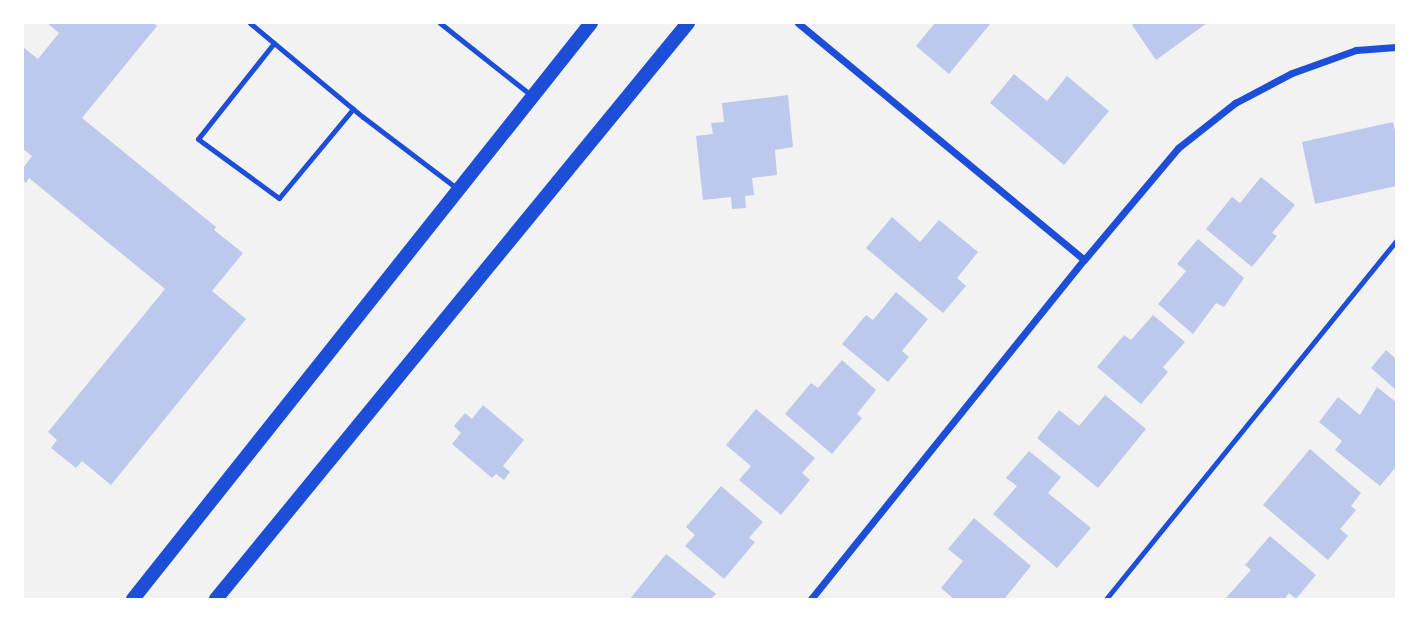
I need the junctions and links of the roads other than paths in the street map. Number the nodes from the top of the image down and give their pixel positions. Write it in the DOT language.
graph roads {
  1 [pos="250,23"];
  2 [pos="440,23"];
  3 [pos="591,23"];
  4 [pos="688,23"];
  5 [pos="798,23"];
  6 [pos="274,43"];
  7 [pos="1396,47"];
  8 [pos="531,96"];
  9 [pos="354,108"];
  10 [pos="458,189"];
  11 [pos="1396,241"];
  12 [pos="1084,260"];
  13 [pos="133,599"];
  14 [pos="216,599"];
  15 [pos="811,599"];
  16 [pos="1105,599"];
  1 -- 6 [label="lane"];
  2 -- 8 [label="lane"];
  3 -- 8 [label="main road"];
  4 -- 14 [label="main road"];
  5 -- 12 [label="street"];
  6 -- 9 [label="lane"];
  6 -- 9 [label="lane"];
  7 -- 12 [label="street"];
  8 -- 10 [label="main road"];
  9 -- 10 [label="lane"];
  10 -- 13 [label="main road"];
  11 -- 16 [label="lane"];
  12 -- 15 [label="street"];
}
